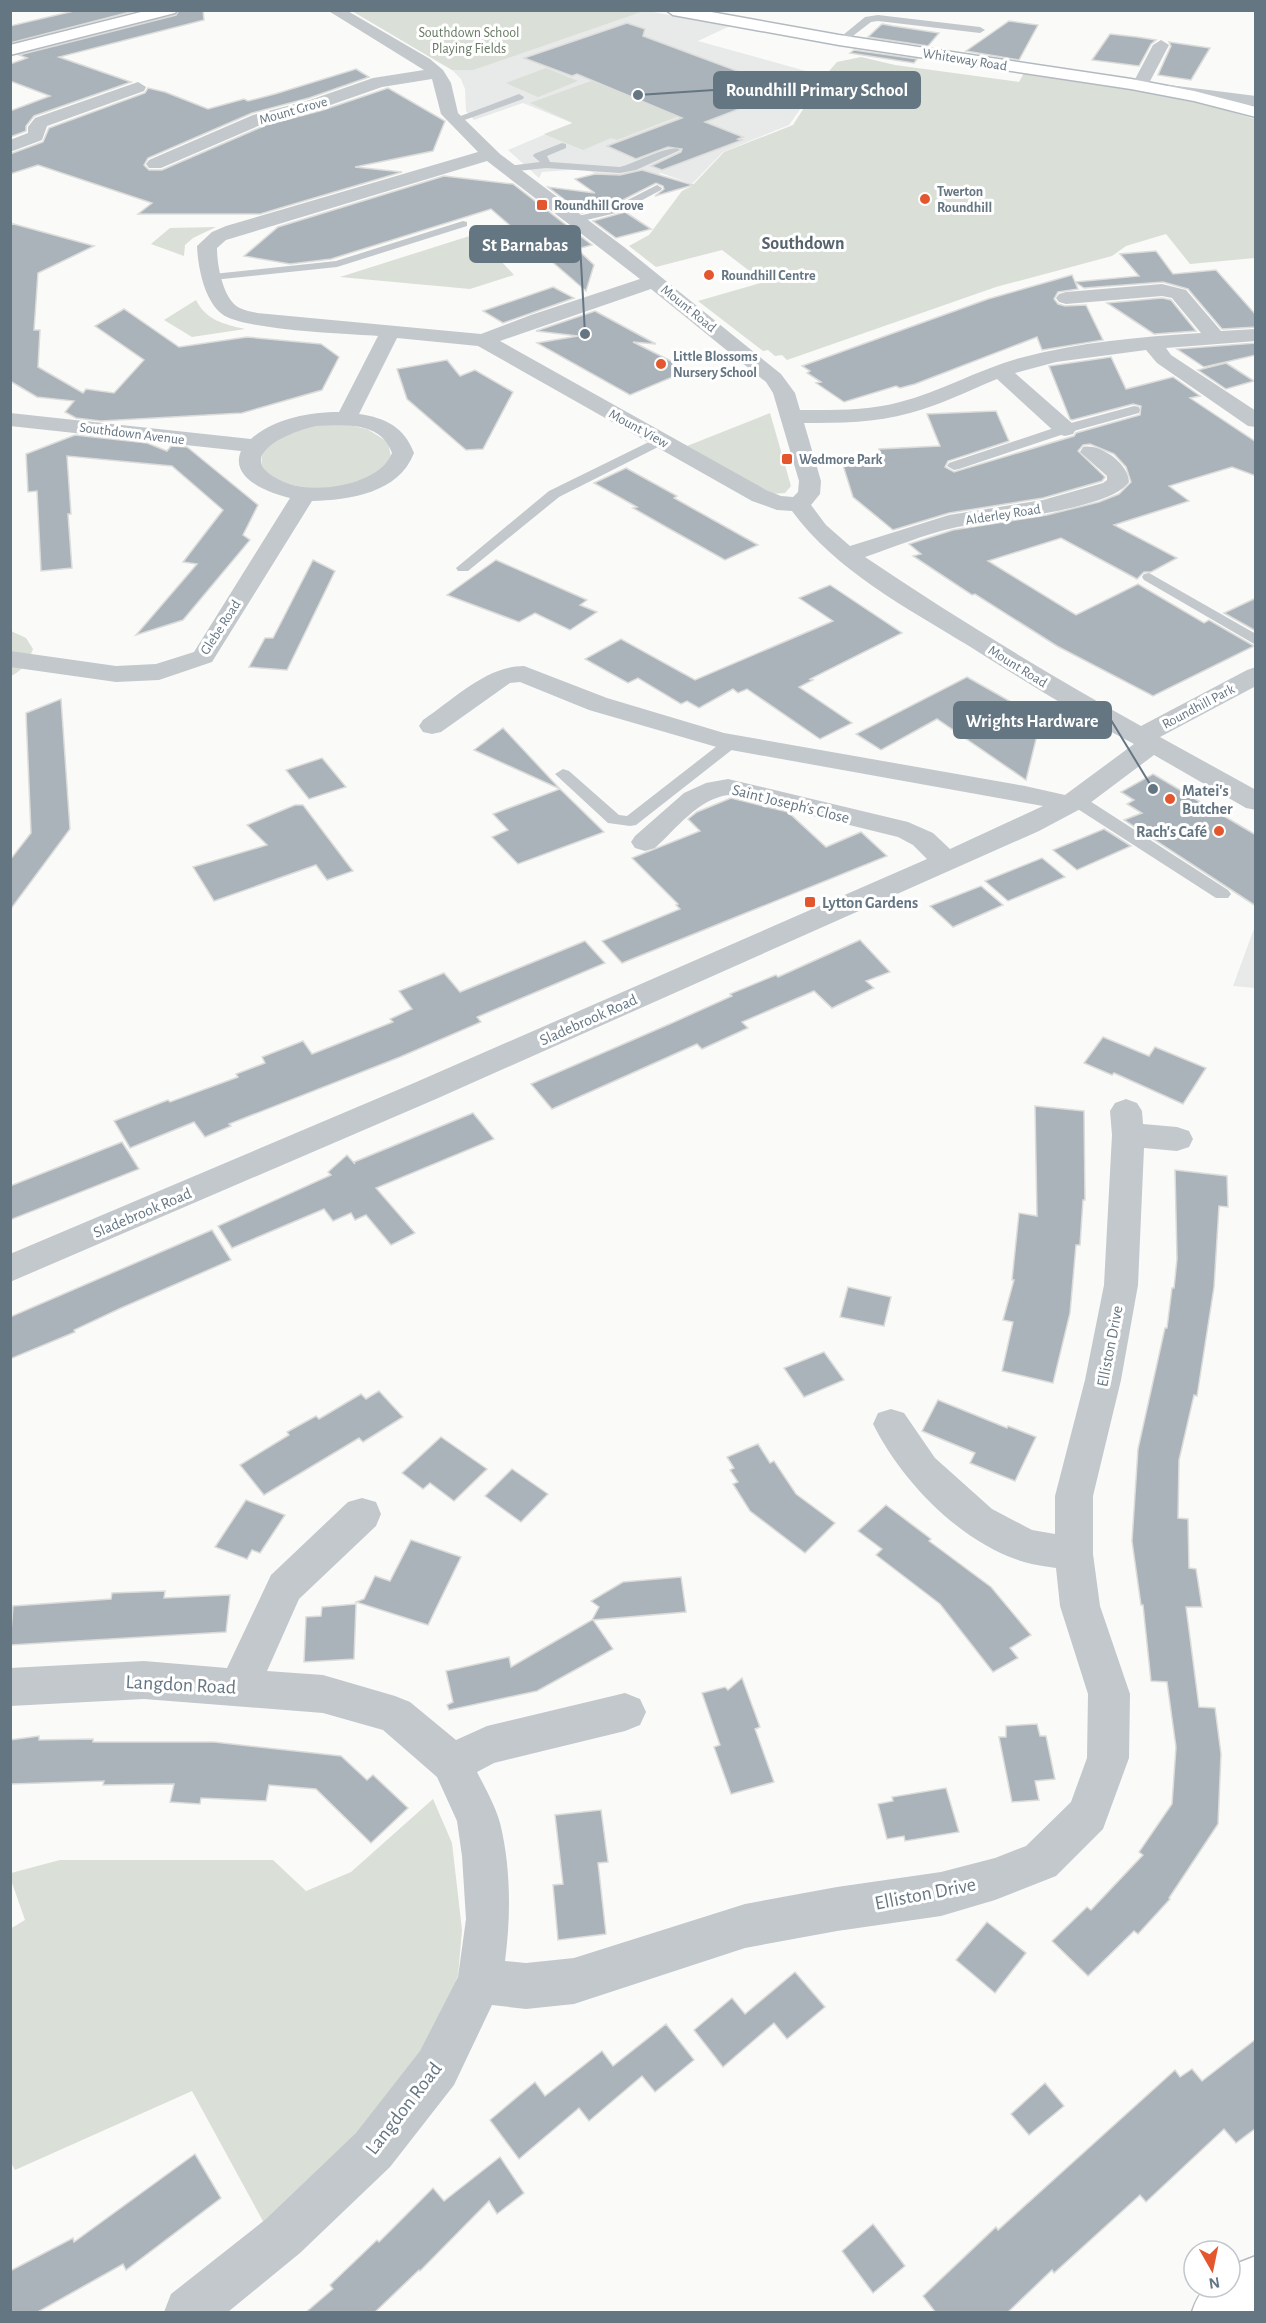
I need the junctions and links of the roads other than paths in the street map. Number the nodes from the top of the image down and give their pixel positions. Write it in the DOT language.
graph roads {
  1 [pos="170,10"];
  2 [pos="334,10"];
  3 [pos="673,10"];
  4 [pos="980,30"];
  5 [pos="842,40"];
  6 [pos="1161,45"];
  7 [pos="11,50"];
  8 [pos="437,74"];
  9 [pos="1140,85"];
  10 [pos="139,86"];
  11 [pos="1169,90"];
  12 [pos="519,97"];
  13 [pos="1256,101"];
  14 [pos="1256,112"];
  15 [pos="455,120"];
  16 [pos="562,146"];
  17 [pos="10,147"];
  18 [pos="675,150"];
  19 [pos="490,154"];
  20 [pos="155,164"];
  21 [pos="546,165"];
  22 [pos="508,169"];
  23 [pos="657,188"];
  24 [pos="574,220"];
  25 [pos="463,224"];
  26 [pos="213,277"];
  27 [pos="655,281"];
  28 [pos="1066,298"];
  29 [pos="390,332"];
  30 [pos="1256,335"];
  31 [pos="1216,338"];
  32 [pos="483,340"];
  33 [pos="1153,345"];
  34 [pos="1000,371"];
  35 [pos="1134,410"];
  36 [pos="792,417"];
  37 [pos="10,419"];
  38 [pos="346,419"];
  39 [pos="1256,421"];
  40 [pos="1065,429"];
  41 [pos="661,440"];
  42 [pos="254,446"];
  43 [pos="1091,452"];
  44 [pos="954,466"];
  45 [pos="305,493"];
  46 [pos="799,504"];
  47 [pos="846,555"];
  48 [pos="463,567"];
  49 [pos="1149,577"];
  50 [pos="1256,641"];
  51 [pos="10,659"];
  52 [pos="1256,675"];
  53 [pos="432,726"];
  54 [pos="1146,740"];
  55 [pos="732,742"];
  56 [pos="563,774"];
  57 [pos="1072,802"];
  58 [pos="1256,802"];
  59 [pos="645,842"];
  60 [pos="945,861"];
  61 [pos="1222,894"];
  62 [pos="1177,1139"];
  63 [pos="10,1269"];
  64 [pos="891,1424"];
  65 [pos="362,1514"];
  66 [pos="1074,1554"];
  67 [pos="10,1687"];
  68 [pos="239,1687"];
  69 [pos="625,1712"];
  70 [pos="452,1763"];
  71 [pos="480,1980"];
  72 [pos="189,2313"];
  1 -- 7 [label="street"];
  2 -- 8 [label="street"];
  3 -- 5 [label="street, Whiteway Road"];
  4 -- 5 [label="lane"];
  5 -- 9 [label="street, Whiteway Road"];
  6 -- 9 [label="street"];
  8 -- 15 [label="street, Mount Road"];
  8 -- 20 [label="street, Mount Grove"];
  9 -- 11 [label="street, Whiteway Road"];
  10 -- 17 [label="street"];
  11 -- 13 [label="street"];
  11 -- 14 [label="street, Whiteway Road"];
  12 -- 15 [label="lane"];
  15 -- 19 [label="street, Mount Road"];
  16 -- 21 [label="lane"];
  18 -- 21 [label="lane"];
  19 -- 22 [label="street, Mount Road"];
  19 -- 26 [label="street"];
  21 -- 22 [label="lane"];
  22 -- 24 [label="street, Mount Road"];
  23 -- 24 [label="lane"];
  24 -- 27 [label="street, Mount Road"];
  25 -- 26 [label="lane"];
  26 -- 29 [label="street"];
  27 -- 32 [label="street"];
  27 -- 36 [label="street, Mount Road"];
  28 -- 31 [label="street"];
  29 -- 32 [label="street"];
  29 -- 38 [label="street"];
  30 -- 31 [label="street"];
  31 -- 33 [label="street"];
  32 -- 41 [label="street, Mount View"];
  33 -- 34 [label="street"];
  33 -- 39 [label="street"];
  34 -- 36 [label="street"];
  34 -- 40 [label="street"];
  35 -- 40 [label="lane"];
  36 -- 46 [label="street, Mount Road"];
  37 -- 42 [label="street, Southdown Avenue"];
  38 -- 42 [label="street"];
  38 -- 45 [label="street"];
  40 -- 44 [label="lane"];
  41 -- 46 [label="street, Mount View"];
  41 -- 48 [label="lane"];
  42 -- 45 [label="street"];
  43 -- 47 [label="street, Alderley Road"];
  45 -- 51 [label="street, Glebe Road"];
  46 -- 47 [label="street, Mount Road"];
  47 -- 54 [label="street, Mount Road"];
  49 -- 50 [label="lane"];
  52 -- 54 [label="street, Roundhill Park"];
  53 -- 55 [label="street"];
  54 -- 57 [label="street, Sladebrook Road"];
  54 -- 58 [label="street, Mount Road"];
  55 -- 56 [label="lane"];
  55 -- 57 [label="street"];
  57 -- 60 [label="street, Sladebrook Road"];
  57 -- 61 [label="lane"];
  59 -- 60 [label="street, Saint Joseph's Close"];
  60 -- 63 [label="street, Sladebrook Road"];
  62 -- 66 [label="street, Elliston Drive"];
  64 -- 66 [label="street"];
  65 -- 68 [label="street"];
  66 -- 71 [label="street, Elliston Drive"];
  67 -- 68 [label="street, Langdon Road"];
  68 -- 70 [label="street, Langdon Road"];
  69 -- 70 [label="street"];
  70 -- 71 [label="street, Langdon Road"];
  71 -- 72 [label="street, Langdon Road"];
}
